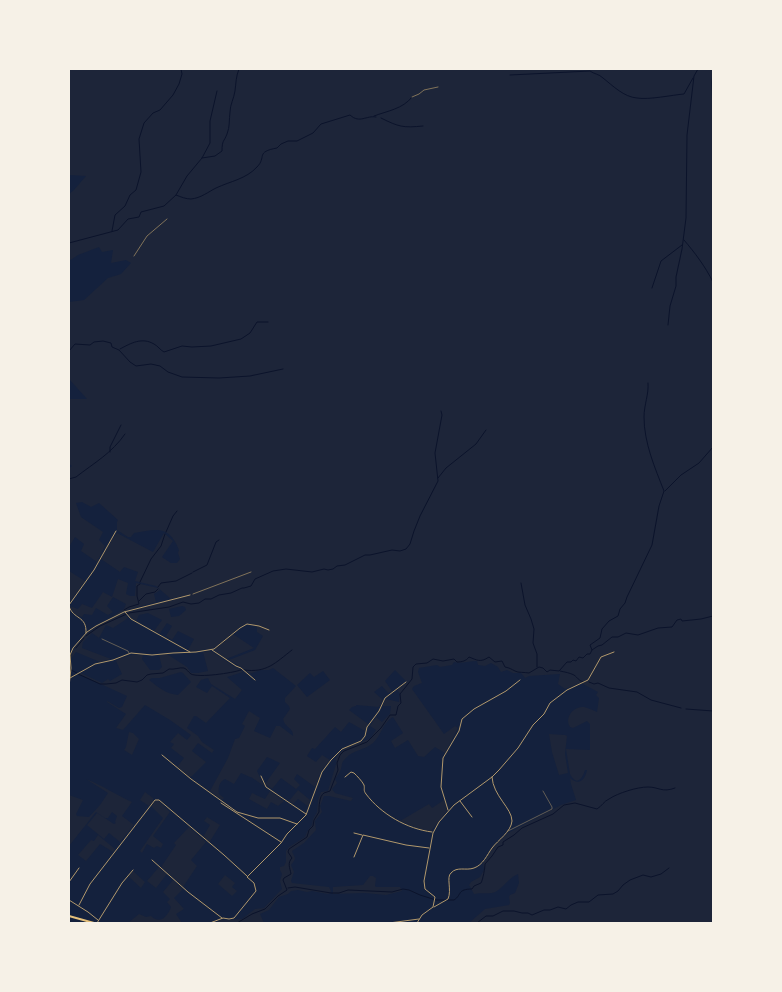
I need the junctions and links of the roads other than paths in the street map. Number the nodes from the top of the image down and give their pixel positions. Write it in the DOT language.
graph roads {
  1 [pos="116,531"];
  2 [pos="190,595"];
  3 [pos="69,606"];
  4 [pos="124,612"];
  5 [pos="269,630"];
  6 [pos="86,634"];
  7 [pos="102,638"];
  8 [pos="211,650"];
  9 [pos="614,652"];
  10 [pos="129,653"];
  11 [pos="190,653"];
  12 [pos="69,660"];
  13 [pos="70,678"];
  14 [pos="255,680"];
  15 [pos="520,680"];
  16 [pos="406,682"];
  17 [pos="69,687"];
  18 [pos="162,755"];
  19 [pos="261,776"];
  20 [pos="345,777"];
  21 [pos="492,777"];
  22 [pos="543,791"];
  23 [pos="460,801"];
  24 [pos="221,803"];
  25 [pos="448,811"];
  26 [pos="306,815"];
  27 [pos="472,817"];
  28 [pos="298,825"];
  29 [pos="507,832"];
  30 [pos="354,833"];
  31 [pos="433,833"];
  32 [pos="362,835"];
  33 [pos="281,843"];
  34 [pos="430,848"];
  35 [pos="354,857"];
  36 [pos="152,860"];
  37 [pos="79,868"];
  38 [pos="133,870"];
  39 [pos="247,877"];
  40 [pos="69,882"];
  41 [pos="69,900"];
  42 [pos="79,905"];
  43 [pos="433,907"];
  44 [pos="69,916"];
  45 [pos="223,918"];
  46 [pos="420,919"];
  47 [pos="98,921"];
  48 [pos="96,923"];
  49 [pos="210,923"];
  50 [pos="389,923"];
  51 [pos="417,923"];
  1 -- 3 [label="street"];
  2 -- 4 [label="street"];
  3 -- 6 [label="street"];
  4 -- 6 [label="street"];
  4 -- 11 [label="street"];
  5 -- 8 [label="street"];
  6 -- 12 [label="street"];
  7 -- 10 [label="lane"];
  8 -- 11 [label="street"];
  8 -- 14 [label="street"];
  9 -- 21 [label="street"];
  10 -- 11 [label="street"];
  10 -- 13 [label="street"];
  12 -- 13 [label="street"];
  13 -- 17 [label="street"];
  15 -- 25 [label="street"];
  16 -- 26 [label="street"];
  18 -- 28 [label="street"];
  19 -- 26 [label="street"];
  20 -- 31 [label="street"];
  21 -- 23 [label="street"];
  21 -- 29 [label="street"];
  22 -- 29 [label="lane"];
  23 -- 25 [label="street"];
  23 -- 27 [label="street"];
  24 -- 33 [label="street"];
  25 -- 31 [label="street"];
  26 -- 28 [label="street"];
  28 -- 33 [label="street"];
  29 -- 43 [label="street"];
  30 -- 32 [label="street"];
  31 -- 34 [label="street"];
  32 -- 34 [label="street"];
  32 -- 35 [label="street"];
  33 -- 39 [label="street"];
  34 -- 43 [label="street"];
  36 -- 45 [label="street"];
  37 -- 40 [label="street"];
  38 -- 47 [label="street"];
  39 -- 42 [label="street"];
  39 -- 45 [label="street"];
  41 -- 42 [label="street"];
  42 -- 47 [label="street"];
  43 -- 46 [label="street"];
  44 -- 48 [label="main road"];
  45 -- 49 [label="street"];
  46 -- 50 [label="street"];
  46 -- 51 [label="street"];
  47 -- 48 [label="street"];
}
